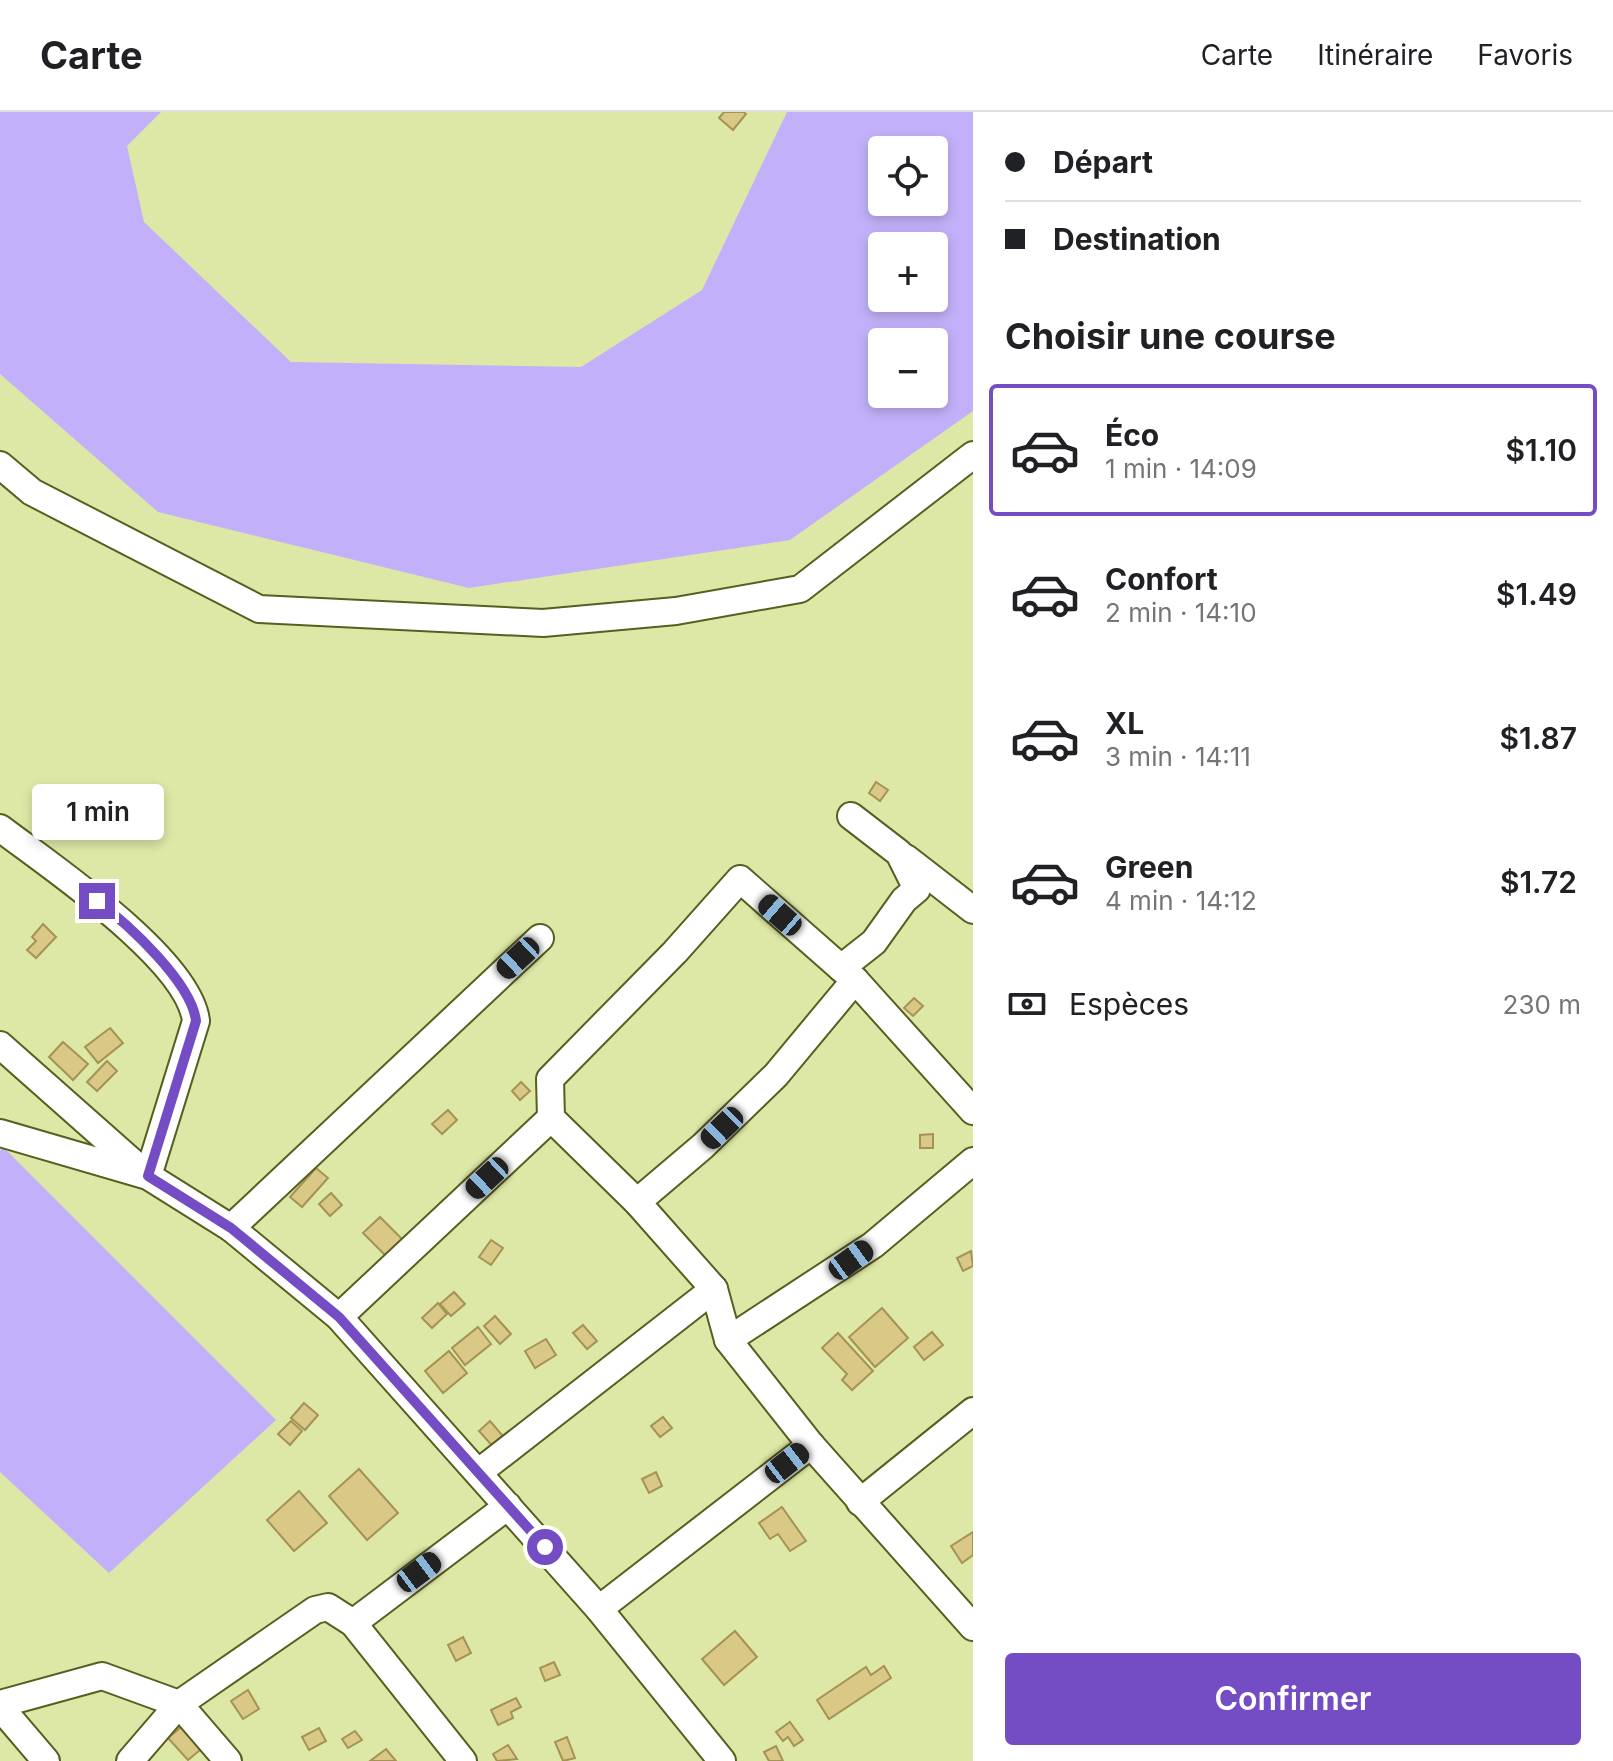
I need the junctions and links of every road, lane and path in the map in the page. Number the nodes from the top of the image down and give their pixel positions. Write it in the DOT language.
graph roads {
  1 [pos="973,455"];
  2 [pos="0,465"];
  3 [pos="851,816"];
  4 [pos="0,828"];
  5 [pos="899,853"];
  6 [pos="973,910"];
  7 [pos="540,938"];
  8 [pos="848,974"];
  9 [pos="0,1045"];
  10 [pos="973,1111"];
  11 [pos="551,1118"];
  12 [pos="0,1133"];
  13 [pos="973,1161"];
  14 [pos="148,1176"];
  15 [pos="637,1202"];
  16 [pos="231,1228"];
  17 [pos="714,1289"];
  18 [pos="339,1317"];
  19 [pos="728,1340"];
  20 [pos="973,1411"];
  21 [pos="811,1445"];
  22 [pos="479,1472"];
  23 [pos="860,1502"];
  24 [pos="508,1506"];
  25 [pos="599,1609"];
  26 [pos="353,1623"];
  27 [pos="973,1627"];
  28 [pos="179,1704"];
  29 [pos="0,1706"];
  30 [pos="46,1761"];
  31 [pos="130,1761"];
  32 [pos="228,1761"];
  33 [pos="463,1761"];
  34 [pos="722,1761"];
  1 -- 2 [label="street"];
  3 -- 5 [label="street"];
  4 -- 14 [label="street"];
  5 -- 6 [label="street"];
  5 -- 8 [label="street"];
  7 -- 16 [label="street"];
  8 -- 10 [label="street"];
  8 -- 11 [label="street"];
  8 -- 15 [label="street"];
  9 -- 14 [label="street"];
  11 -- 15 [label="street"];
  11 -- 18 [label="street"];
  12 -- 14 [label="street"];
  13 -- 19 [label="street"];
  14 -- 16 [label="street"];
  15 -- 17 [label="street"];
  16 -- 18 [label="street"];
  17 -- 19 [label="street"];
  17 -- 22 [label="street"];
  18 -- 22 [label="street"];
  19 -- 21 [label="street"];
  20 -- 23 [label="street"];
  21 -- 23 [label="street"];
  21 -- 25 [label="street"];
  22 -- 24 [label="street"];
  23 -- 27 [label="street"];
  24 -- 25 [label="street"];
  24 -- 26 [label="street"];
  25 -- 34 [label="street"];
  26 -- 28 [label="street"];
  26 -- 33 [label="street"];
  28 -- 29 [label="street"];
  28 -- 31 [label="street"];
  28 -- 32 [label="street"];
  29 -- 30 [label="street"];
}
